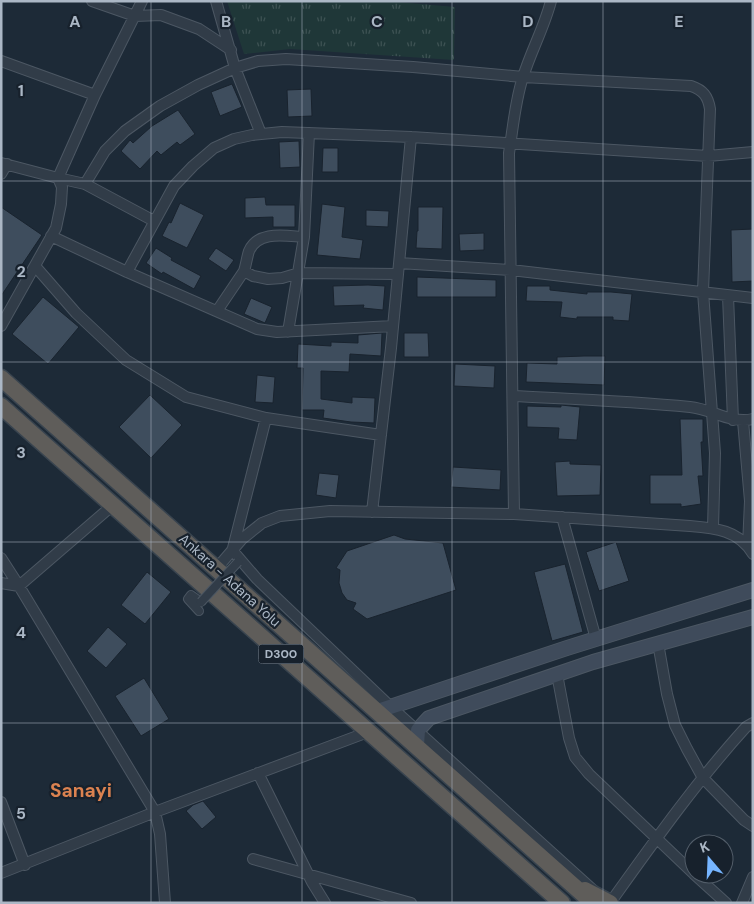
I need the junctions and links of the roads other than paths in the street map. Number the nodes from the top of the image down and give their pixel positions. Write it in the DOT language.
graph roads {
  1 [pos="92,1"];
  2 [pos="142,1"];
  3 [pos="216,1"];
  4 [pos="551,1"];
  5 [pos="135,16"];
  6 [pos="231,50"];
  7 [pos="1,61"];
  8 [pos="235,68"];
  9 [pos="522,77"];
  10 [pos="94,95"];
  11 [pos="310,133"];
  12 [pos="261,134"];
  13 [pos="411,138"];
  14 [pos="510,145"];
  15 [pos="753,152"];
  16 [pos="708,156"];
  17 [pos="3,167"];
  18 [pos="58,178"];
  19 [pos="85,184"];
  20 [pos="154,221"];
  21 [pos="51,236"];
  22 [pos="304,237"];
  23 [pos="399,263"];
  24 [pos="35,266"];
  25 [pos="511,270"];
  26 [pos="244,271"];
  27 [pos="127,272"];
  28 [pos="299,273"];
  29 [pos="398,274"];
  30 [pos="703,292"];
  31 [pos="728,296"];
  32 [pos="753,298"];
  33 [pos="217,311"];
  34 [pos="1,326"];
  35 [pos="393,326"];
  36 [pos="288,332"];
  37 [pos="1,378"];
  38 [pos="513,396"];
  39 [pos="1,406"];
  40 [pos="711,412"];
  41 [pos="266,418"];
  42 [pos="743,420"];
  43 [pos="381,435"];
  44 [pos="113,505"];
  45 [pos="372,512"];
  46 [pos="514,514"];
  47 [pos="562,518"];
  48 [pos="713,528"];
  49 [pos="232,549"];
  50 [pos="751,550"];
  51 [pos="1,558"];
  52 [pos="217,568"];
  53 [pos="257,579"];
  54 [pos="1,583"];
  55 [pos="19,586"];
  56 [pos="753,590"];
  57 [pos="199,611"];
  58 [pos="753,617"];
  59 [pos="596,639"];
  60 [pos="658,643"];
  61 [pos="557,674"];
  62 [pos="384,709"];
  63 [pos="753,723"];
  64 [pos="368,732"];
  65 [pos="418,738"];
  66 [pos="258,773"];
  67 [pos="703,778"];
  68 [pos="1,802"];
  69 [pos="155,812"];
  70 [pos="753,826"];
  71 [pos="656,838"];
  72 [pos="253,860"];
  73 [pos="25,865"];
  74 [pos="684,865"];
  75 [pos="1,873"];
  76 [pos="308,875"];
  77 [pos="753,877"];
  78 [pos="705,884"];
  79 [pos="555,900"];
  80 [pos="604,902"];
  81 [pos="165,903"];
  82 [pos="325,903"];
  83 [pos="411,903"];
  84 [pos="726,903"];
  85 [pos="742,903"];
  1 -- 5 [label="street"];
  2 -- 5 [label="street"];
  3 -- 6 [label="street"];
  4 -- 9 [label="street"];
  5 -- 6 [label="street"];
  5 -- 10 [label="street"];
  6 -- 8 [label="street"];
  7 -- 10 [label="street"];
  8 -- 9 [label="street"];
  8 -- 12 [label="street"];
  8 -- 19 [label="street"];
  9 -- 14 [label="street"];
  9 -- 16 [label="street"];
  10 -- 18 [label="street"];
  11 -- 12 [label="street"];
  11 -- 13 [label="street"];
  11 -- 22 [label="street"];
  12 -- 20 [label="street"];
  13 -- 14 [label="street"];
  13 -- 23 [label="street"];
  14 -- 16 [label="street"];
  14 -- 25 [label="street"];
  15 -- 16 [label="street"];
  16 -- 30 [label="street"];
  17 -- 18 [label="street"];
  18 -- 19 [label="street"];
  18 -- 21 [label="street"];
  19 -- 20 [label="street"];
  20 -- 27 [label="street"];
  21 -- 24 [label="street"];
  21 -- 27 [label="street"];
  22 -- 26 [label="street"];
  22 -- 28 [label="street"];
  23 -- 25 [label="street"];
  23 -- 29 [label="street"];
  24 -- 34 [label="street"];
  24 -- 41 [label="street"];
  25 -- 30 [label="street"];
  25 -- 38 [label="street"];
  26 -- 28 [label="street"];
  26 -- 33 [label="street"];
  27 -- 33 [label="street"];
  28 -- 29 [label="street"];
  28 -- 36 [label="street"];
  29 -- 35 [label="street"];
  30 -- 31 [label="street"];
  30 -- 40 [label="street"];
  31 -- 32 [label="street"];
  31 -- 42 [label="street"];
  33 -- 36 [label="street"];
  35 -- 36 [label="street"];
  35 -- 43 [label="street"];
  37 -- 52 [label="highway, Ankara - Adana Yolu / D300"];
  38 -- 40 [label="street"];
  38 -- 46 [label="street"];
  39 -- 44 [label="highway, Ankara - Adana Yolu / D300"];
  40 -- 42 [label="street"];
  40 -- 48 [label="street"];
  41 -- 43 [label="street"];
  41 -- 49 [label="street"];
  42 -- 50 [label="street"];
  43 -- 45 [label="street"];
  44 -- 55 [label="street"];
  44 -- 64 [label="highway, Ankara - Adana Yolu / D300"];
  45 -- 46 [label="street"];
  45 -- 49 [label="street"];
  46 -- 47 [label="street"];
  47 -- 48 [label="street"];
  47 -- 59 [label="street"];
  48 -- 50 [label="street"];
  49 -- 52 [label="street"];
  49 -- 53 [label="street"];
  51 -- 55 [label="street"];
  52 -- 62 [label="highway, Ankara - Adana Yolu / D300"];
  53 -- 57 [label="street, bridge"];
  53 -- 62 [label="street"];
  54 -- 55 [label="street"];
  55 -- 69 [label="street"];
  56 -- 59 [label="main road"];
  58 -- 60 [label="main road"];
  59 -- 62 [label="main road"];
  60 -- 61 [label="main road"];
  60 -- 67 [label="street"];
  61 -- 65 [label="main road"];
  61 -- 71 [label="street"];
  62 -- 65 [label="highway, Ankara - Adana Yolu / D300"];
  63 -- 67 [label="street"];
  64 -- 66 [label="street"];
  64 -- 79 [label="highway, Ankara - Adana Yolu / D300"];
  65 -- 80 [label="street"];
  65 -- 80 [label="highway, Ankara - Adana Yolu / D300"];
  66 -- 69 [label="street"];
  66 -- 76 [label="street"];
  67 -- 70 [label="street"];
  67 -- 71 [label="street"];
  68 -- 73 [label="street"];
  69 -- 73 [label="street"];
  69 -- 81 [label="street"];
  71 -- 74 [label="street"];
  71 -- 80 [label="street"];
  72 -- 76 [label="street"];
  73 -- 75 [label="street"];
  76 -- 82 [label="street"];
  76 -- 83 [label="street"];
  77 -- 85 [label="street"];
  78 -- 84 [label="street"];
}
